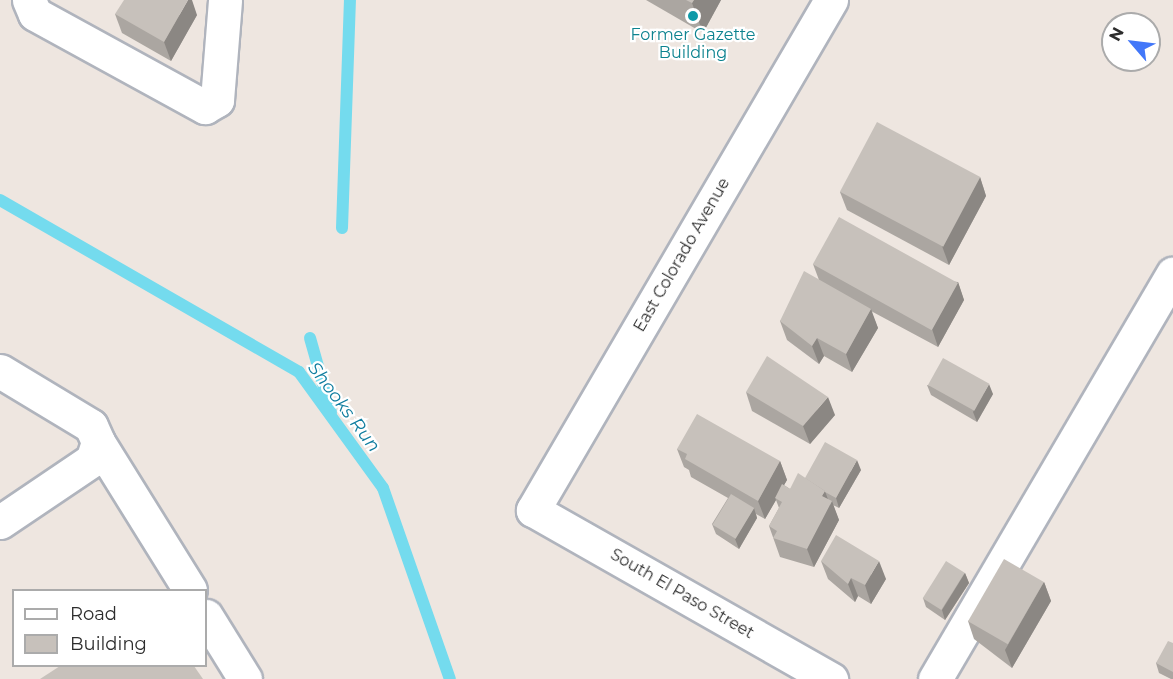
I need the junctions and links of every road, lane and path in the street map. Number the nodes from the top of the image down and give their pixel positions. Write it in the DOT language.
graph roads {
  1 [pos="30,0"];
  2 [pos="225,0"];
  3 [pos="831,0"];
  4 [pos="1173,274"];
  5 [pos="0,371"];
  6 [pos="98,442"];
  7 [pos="533,510"];
  8 [pos="0,522"];
  9 [pos="189,589"];
  10 [pos="207,618"];
  11 [pos="244,679"];
  12 [pos="831,679"];
  13 [pos="935,679"];
  1 -- 2 [label="street"];
  3 -- 7 [label="street, East Colorado Avenue"];
  4 -- 13 [label="street"];
  5 -- 6 [label="street"];
  6 -- 8 [label="street"];
  6 -- 9 [label="street"];
  7 -- 12 [label="street, South El Paso Street"];
  10 -- 11 [label="street"];
}
